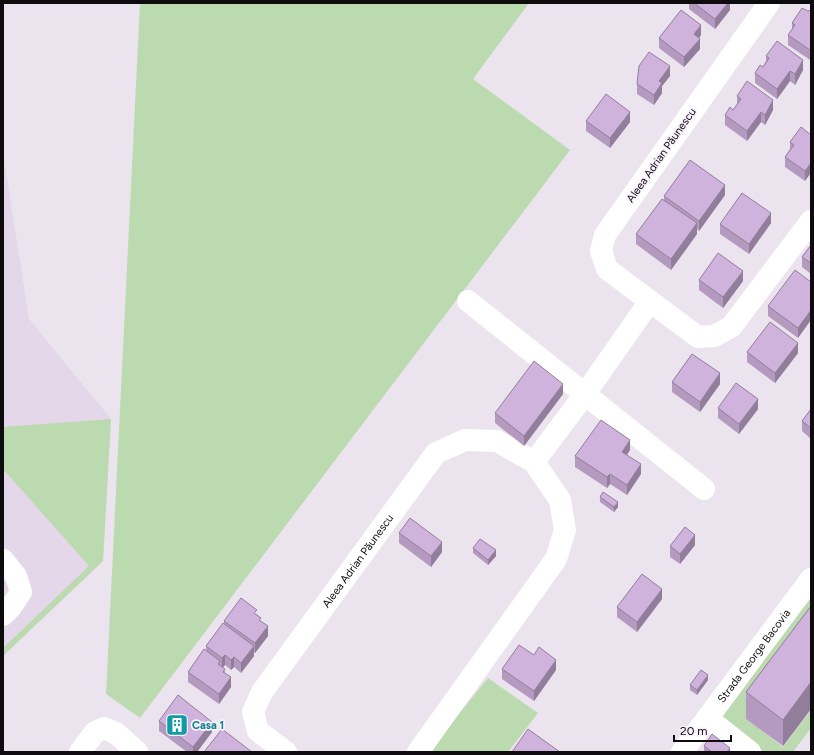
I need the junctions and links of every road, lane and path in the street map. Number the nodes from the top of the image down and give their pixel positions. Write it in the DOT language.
graph roads {
  1 [pos="769,3"];
  2 [pos="811,221"];
  3 [pos="468,301"];
  4 [pos="650,301"];
  5 [pos="586,394"];
  6 [pos="534,462"];
  7 [pos="704,489"];
  8 [pos="3,560"];
  9 [pos="811,579"];
  10 [pos="3,615"];
  11 [pos="707,718"];
  12 [pos="80,752"];
  13 [pos="137,752"];
  14 [pos="286,752"];
  15 [pos="418,752"];
  16 [pos="682,752"];
  17 [pos="750,752"];
  1 -- 4 [label="street, Aleea Adrian Păunescu"];
  2 -- 4 [label="street, Aleea Adrian Păunescu"];
  3 -- 5 [label="street"];
  4 -- 5 [label="street"];
  5 -- 6 [label="street"];
  5 -- 7 [label="street"];
  6 -- 14 [label="street, Aleea Adrian Păunescu"];
  6 -- 15 [label="street, Aleea Adrian Păunescu"];
  8 -- 10 [label="street"];
  9 -- 11 [label="street, Strada George Bacovia"];
  11 -- 16 [label="street, Strada George Bacovia"];
  11 -- 17 [label="street"];
  12 -- 13 [label="street"];
}
